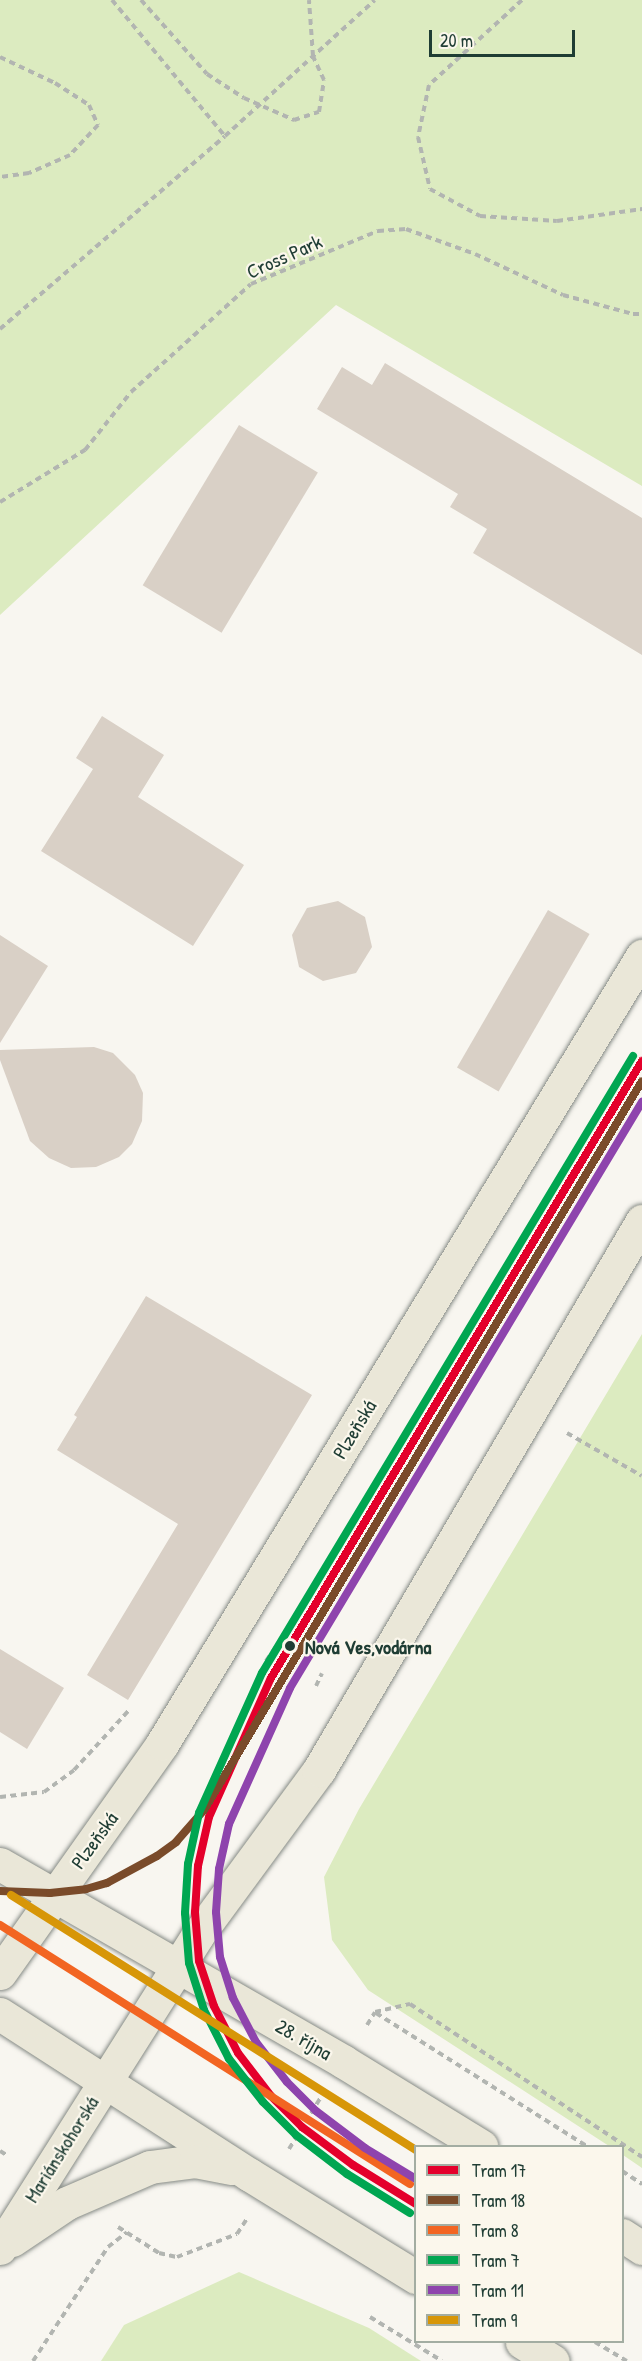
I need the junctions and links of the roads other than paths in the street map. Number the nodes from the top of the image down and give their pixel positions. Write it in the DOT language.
graph roads {
  1 [pos="642,956"];
  2 [pos="642,1221"];
  3 [pos="0,1864"];
  4 [pos="54,1895"];
  5 [pos="177,1966"];
  6 [pos="0,1973"];
  7 [pos="0,2014"];
  8 [pos="104,2081"];
  9 [pos="479,2145"];
  10 [pos="258,2180"];
  11 [pos="624,2236"];
  12 [pos="642,2248"];
  13 [pos="0,2250"];
  14 [pos="414,2276"];
  15 [pos="524,2343"];
  16 [pos="554,2361"];
  1 -- 4 [label="main road, Plzeňská"];
  2 -- 5 [label="main road"];
  3 -- 4 [label="main road, 28. října"];
  4 -- 5 [label="main road, 28. října"];
  4 -- 6 [label="main road"];
  5 -- 8 [label="main road"];
  5 -- 9 [label="main road, 28. října"];
  7 -- 8 [label="main road"];
  8 -- 10 [label="main road"];
  8 -- 13 [label="main road, Mariánskohorská"];
  10 -- 13 [label="main road"];
  10 -- 14 [label="main road"];
  11 -- 12 [label="main road"];
  15 -- 16 [label="main road"];
}
